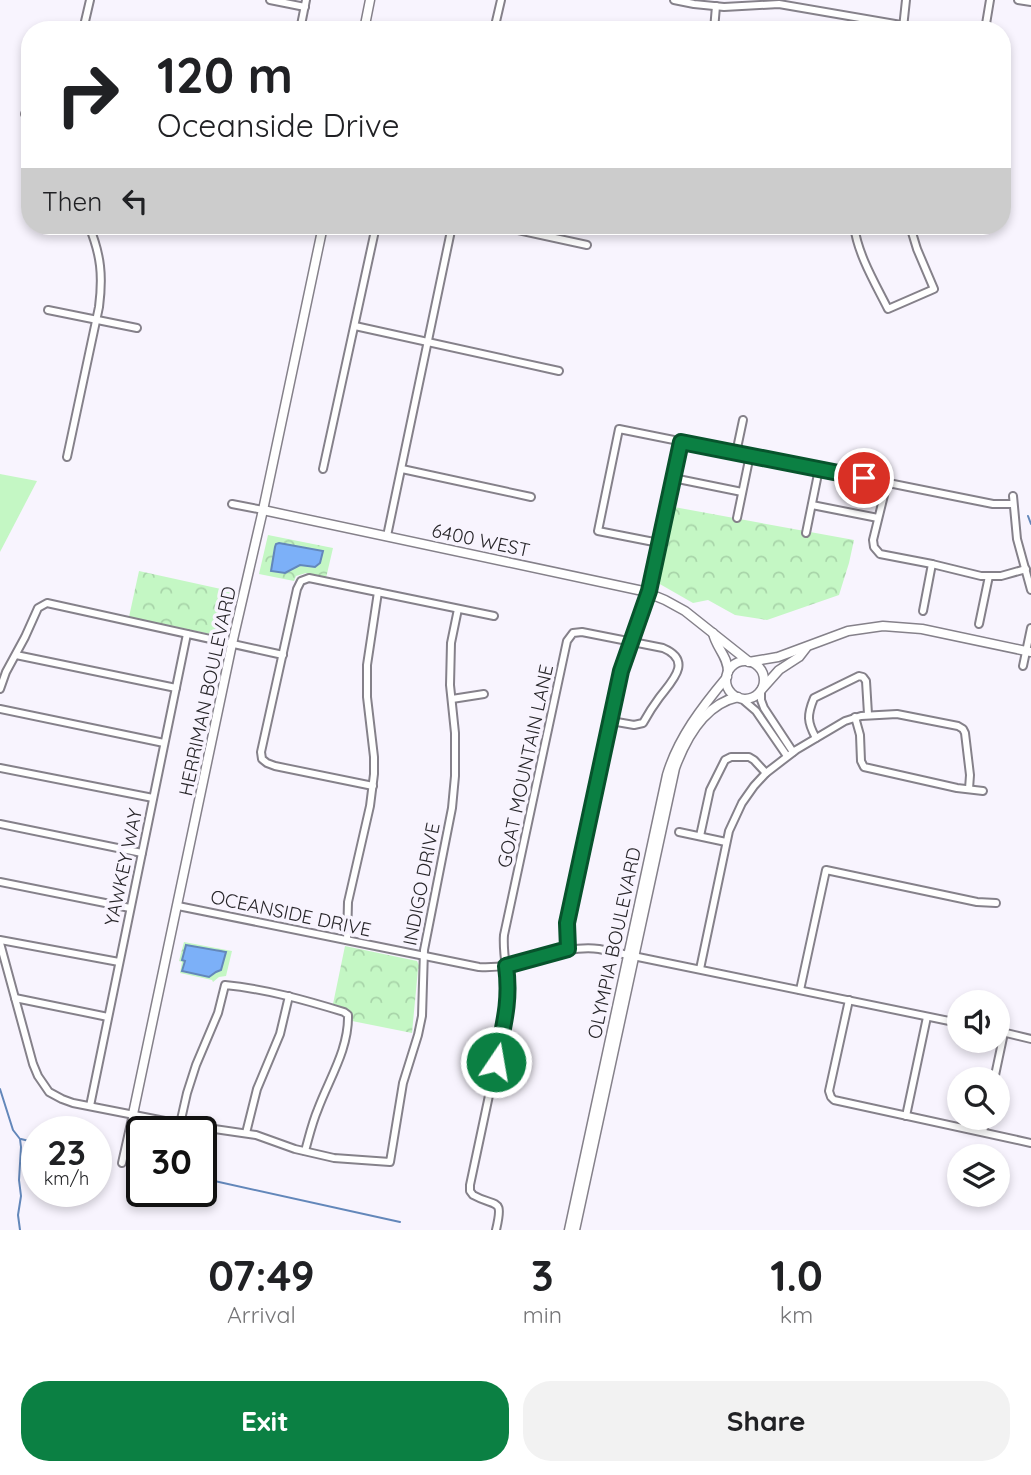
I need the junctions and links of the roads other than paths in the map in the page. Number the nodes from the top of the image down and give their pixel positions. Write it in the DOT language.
graph roads {
  1 [pos="90,0"];
  2 [pos="270,0"];
  3 [pos="370,0"];
  4 [pos="500,0"];
  5 [pos="674,0"];
  6 [pos="906,0"];
  7 [pos="990,0"];
  8 [pos="1018,0"];
  9 [pos="1031,2"];
  10 [pos="305,4"];
  11 [pos="716,6"];
  12 [pos="85,21"];
  13 [pos="366,21"];
  14 [pos="496,21"];
  15 [pos="715,21"];
  16 [pos="865,21"];
  17 [pos="904,21"];
  18 [pos="986,21"];
  19 [pos="93,235"];
  20 [pos="321,235"];
  21 [pos="374,235"];
  22 [pos="450,235"];
  23 [pos="541,235"];
  24 [pos="856,235"];
  25 [pos="913,235"];
  26 [pos="587,245"];
  27 [pos="48,310"];
  28 [pos="96,320"];
  29 [pos="355,327"];
  30 [pos="137,328"];
  31 [pos="428,343"];
  32 [pos="559,371"];
  33 [pos="743,420"];
  34 [pos="681,442"];
  35 [pos="736,453"];
  36 [pos="750,456"];
  37 [pos="67,457"];
  38 [pos="323,469"];
  39 [pos="402,469"];
  40 [pos="819,469"];
  41 [pos="673,478"];
  42 [pos="887,483"];
  43 [pos="742,492"];
  44 [pos="531,497"];
  45 [pos="232,503"];
  46 [pos="812,505"];
  47 [pos="263,510"];
  48 [pos="737,518"];
  49 [pos="878,518"];
  50 [pos="806,533"];
  51 [pos="387,536"];
  52 [pos="659,543"];
  53 [pos="932,564"];
  54 [pos="1026,569"];
  55 [pos="989,576"];
  56 [pos="1031,590"];
  57 [pos="378,592"];
  58 [pos="648,593"];
  59 [pos="458,609"];
  60 [pos="923,611"];
  61 [pos="494,617"];
  62 [pos="979,624"];
  63 [pos="1031,628"];
  64 [pos="713,633"];
  65 [pos="187,634"];
  66 [pos="631,643"];
  67 [pos="232,644"];
  68 [pos="806,648"];
  69 [pos="1029,652"];
  70 [pos="283,654"];
  71 [pos="16,655"];
  72 [pos="748,662"];
  73 [pos="1023,666"];
  74 [pos="727,676"];
  75 [pos="176,688"];
  76 [pos="0,689"];
  77 [pos="761,690"];
  78 [pos="484,694"];
  79 [pos="740,698"];
  80 [pos="452,699"];
  81 [pos="0,709"];
  82 [pos="868,715"];
  83 [pos="855,717"];
  84 [pos="611,721"];
  85 [pos="816,738"];
  86 [pos="164,743"];
  87 [pos="790,754"];
  88 [pos="0,768"];
  89 [pos="766,773"];
  90 [pos="373,786"];
  91 [pos="969,789"];
  92 [pos="983,791"];
  93 [pos="153,798"];
  94 [pos="0,824"];
  95 [pos="679,832"];
  96 [pos="701,836"];
  97 [pos="726,842"];
  98 [pos="142,853"];
  99 [pos="0,883"];
  100 [pos="996,903"];
  101 [pos="178,906"];
  102 [pos="130,908"];
  103 [pos="347,940"];
  104 [pos="0,942"];
  105 [pos="568,949"];
  106 [pos="631,955"];
  107 [pos="424,956"];
  108 [pos="119,962"];
  109 [pos="506,966"];
  110 [pos="700,969"];
  111 [pos="800,990"];
  112 [pos="289,996"];
  113 [pos="15,998"];
  114 [pos="849,1000"];
  115 [pos="108,1017"];
  116 [pos="927,1017"];
  117 [pos="947,1021"];
  118 [pos="1010,1034"];
  119 [pos="1031,1038"];
  120 [pos="90,1106"];
  121 [pos="133,1114"];
  122 [pos="142,1116"];
  123 [pos="182,1116"];
  124 [pos="906,1116"];
  125 [pos="217,1129"];
  126 [pos="983,1132"];
  127 [pos="246,1133"];
  128 [pos="1031,1143"];
  129 [pos="305,1151"];
  130 [pos="122,1163"];
  131 [pos="496,1230"];
  132 [pos="569,1230"];
  133 [pos="575,1230"];
  1 -- 12 [label="street"];
  2 -- 10 [label="street"];
  3 -- 13 [label="street"];
  4 -- 14 [label="street"];
  5 -- 11 [label="street"];
  6 -- 17 [label="street"];
  7 -- 18 [label="street"];
  8 -- 9 [label="street"];
  11 -- 15 [label="street"];
  11 -- 16 [label="street"];
  19 -- 28 [label="street"];
  20 -- 47 [label="street, HERRIMAN BOULEVARD"];
  21 -- 29 [label="street"];
  22 -- 31 [label="street"];
  23 -- 26 [label="street"];
  24 -- 25 [label="street"];
  27 -- 28 [label="street"];
  28 -- 30 [label="street"];
  28 -- 37 [label="street"];
  29 -- 31 [label="street"];
  29 -- 38 [label="street"];
  31 -- 32 [label="street"];
  31 -- 39 [label="street"];
  33 -- 35 [label="street"];
  34 -- 35 [label="street"];
  34 -- 41 [label="street"];
  34 -- 52 [label="street"];
  35 -- 36 [label="street"];
  36 -- 40 [label="street"];
  36 -- 43 [label="street"];
  39 -- 44 [label="street"];
  39 -- 51 [label="street"];
  40 -- 42 [label="street"];
  40 -- 46 [label="street"];
  41 -- 43 [label="street"];
  41 -- 52 [label="street"];
  42 -- 49 [label="street"];
  42 -- 54 [label="street"];
  43 -- 48 [label="street"];
  45 -- 47 [label="street, 6400 WEST"];
  46 -- 49 [label="street"];
  46 -- 50 [label="street"];
  47 -- 51 [label="street, 6400 WEST"];
  47 -- 67 [label="street, HERRIMAN BOULEVARD"];
  49 -- 53 [label="street"];
  51 -- 58 [label="street, 6400 WEST"];
  52 -- 58 [label="street"];
  53 -- 55 [label="street"];
  53 -- 60 [label="street"];
  54 -- 55 [label="street"];
  54 -- 56 [label="street"];
  55 -- 62 [label="street"];
  57 -- 59 [label="street"];
  57 -- 70 [label="street"];
  57 -- 90 [label="street"];
  58 -- 64 [label="street, 6400 WEST"];
  58 -- 66 [label="street"];
  59 -- 61 [label="street"];
  59 -- 80 [label="street, INDIGO DRIVE"];
  63 -- 69 [label="street"];
  64 -- 72 [label="street, 6400 WEST"];
  64 -- 74 [label="street, 6400 WEST"];
  65 -- 67 [label="street"];
  65 -- 71 [label="street"];
  65 -- 75 [label="street, YAWKEY WAY"];
  66 -- 84 [label="street"];
  66 -- 84 [label="street, GOAT MOUNTAIN LANE"];
  66 -- 109 [label="street, GOAT MOUNTAIN LANE"];
  67 -- 70 [label="street"];
  67 -- 101 [label="street, HERRIMAN BOULEVARD"];
  68 -- 69 [label="street"];
  68 -- 72 [label="street"];
  68 -- 77 [label="street"];
  69 -- 73 [label="street"];
  70 -- 90 [label="street"];
  71 -- 75 [label="street"];
  71 -- 76 [label="street"];
  72 -- 74 [label="street"];
  72 -- 77 [label="street"];
  74 -- 79 [label="street"];
  74 -- 106 [label="street, OLYMPIA BOULEVARD"];
  75 -- 86 [label="street, YAWKEY WAY"];
  77 -- 79 [label="street"];
  77 -- 87 [label="street"];
  78 -- 80 [label="street"];
  79 -- 87 [label="street"];
  79 -- 106 [label="street, OLYMPIA BOULEVARD"];
  80 -- 107 [label="street, INDIGO DRIVE"];
  81 -- 86 [label="street"];
  82 -- 83 [label="street"];
  82 -- 85 [label="street"];
  82 -- 91 [label="street"];
  83 -- 85 [label="street"];
  83 -- 91 [label="street"];
  84 -- 105 [label="street"];
  85 -- 87 [label="street"];
  86 -- 93 [label="street, YAWKEY WAY"];
  87 -- 89 [label="street"];
  88 -- 93 [label="street"];
  89 -- 96 [label="street"];
  89 -- 97 [label="street"];
  90 -- 103 [label="street"];
  91 -- 92 [label="street"];
  93 -- 98 [label="street, YAWKEY WAY"];
  94 -- 98 [label="street"];
  95 -- 96 [label="street"];
  96 -- 97 [label="street"];
  97 -- 110 [label="street"];
  98 -- 102 [label="street, YAWKEY WAY"];
  99 -- 102 [label="street"];
  100 -- 111 [label="street"];
  101 -- 103 [label="street, OCEANSIDE DRIVE"];
  101 -- 121 [label="street, HERRIMAN BOULEVARD"];
  102 -- 108 [label="street, YAWKEY WAY"];
  103 -- 107 [label="street, OCEANSIDE DRIVE"];
  104 -- 108 [label="street"];
  104 -- 113 [label="street"];
  105 -- 106 [label="street, OCEANSIDE DRIVE"];
  105 -- 109 [label="street, OCEANSIDE DRIVE"];
  106 -- 110 [label="street, OCEANSIDE DRIVE"];
  106 -- 132 [label="street, OLYMPIA BOULEVARD"];
  106 -- 133 [label="street, OLYMPIA BOULEVARD"];
  107 -- 109 [label="street, OCEANSIDE DRIVE"];
  107 -- 129 [label="street, INDIGO DRIVE"];
  108 -- 115 [label="street, YAWKEY WAY"];
  109 -- 131 [label="street, GOAT MOUNTAIN LANE"];
  110 -- 111 [label="street, OCEANSIDE DRIVE"];
  111 -- 114 [label="street, OCEANSIDE DRIVE"];
  112 -- 123 [label="street"];
  112 -- 127 [label="street"];
  112 -- 129 [label="street"];
  113 -- 115 [label="street"];
  113 -- 120 [label="street"];
  114 -- 116 [label="street, OCEANSIDE DRIVE"];
  114 -- 124 [label="street"];
  115 -- 120 [label="street, YAWKEY WAY"];
  116 -- 117 [label="street, OCEANSIDE DRIVE"];
  116 -- 124 [label="street"];
  118 -- 119 [label="street"];
  120 -- 121 [label="street"];
  121 -- 122 [label="street"];
  121 -- 130 [label="street, HERRIMAN BOULEVARD"];
  124 -- 126 [label="street"];
  125 -- 127 [label="street"];
  126 -- 128 [label="street"];
  127 -- 129 [label="street"];
}
